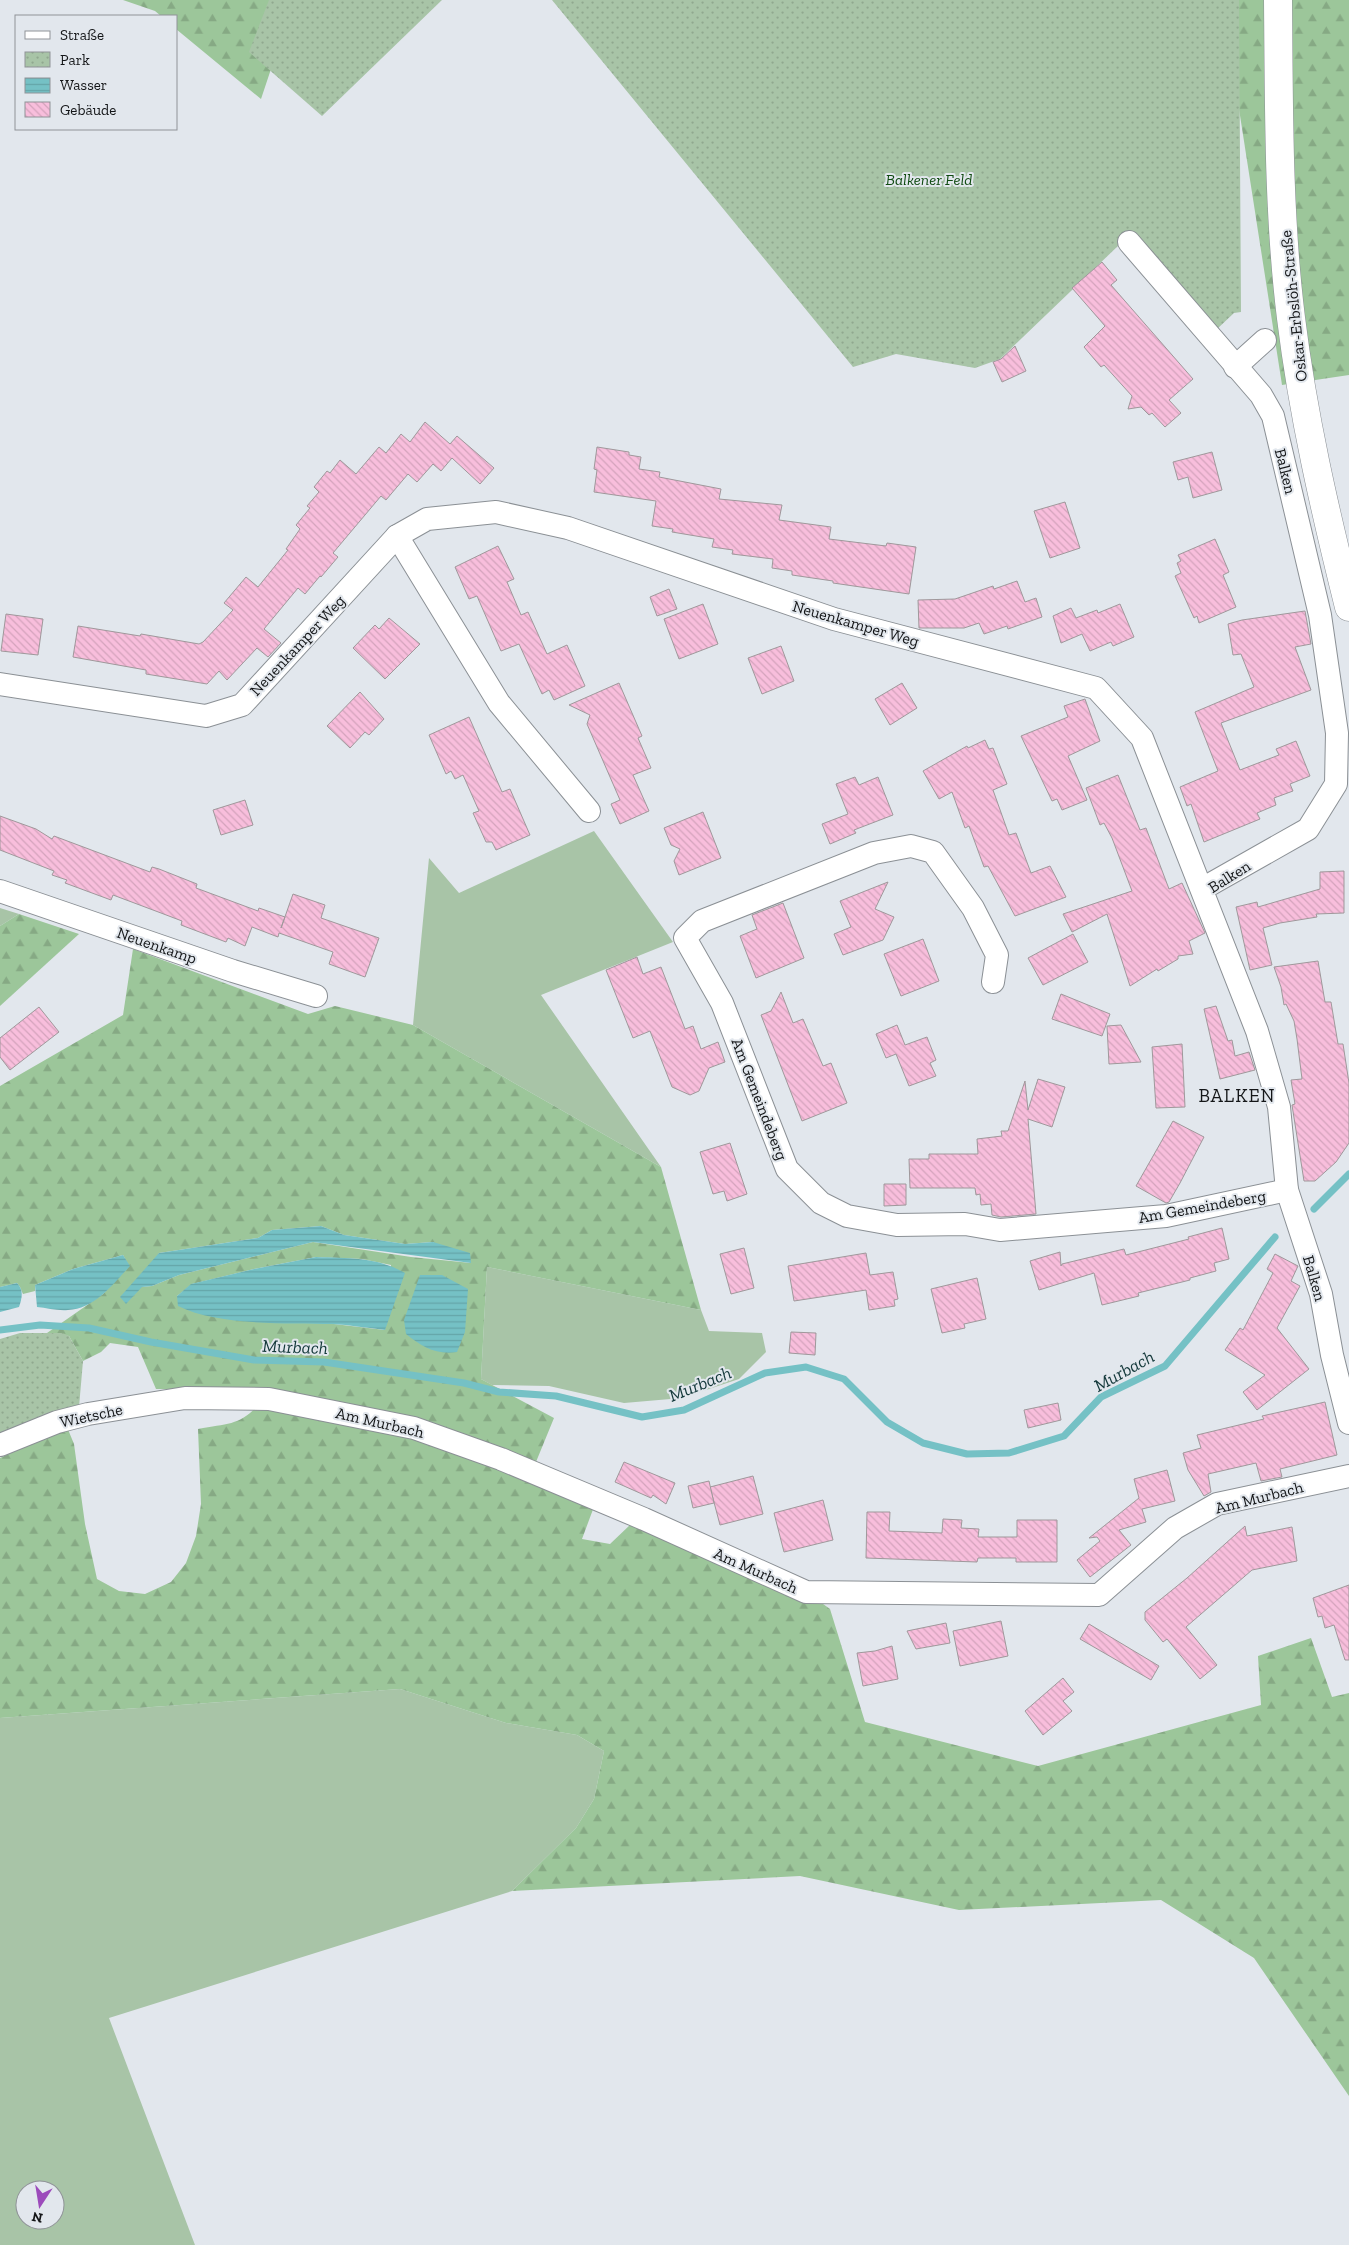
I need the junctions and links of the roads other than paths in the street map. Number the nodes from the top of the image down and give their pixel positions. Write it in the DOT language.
graph roads {
  1 [pos="1278,0"];
  2 [pos="1129,242"];
  3 [pos="1265,340"];
  4 [pos="1235,367"];
  5 [pos="397,536"];
  6 [pos="1349,607"];
  7 [pos="0,684"];
  8 [pos="589,811"];
  9 [pos="1202,889"];
  10 [pos="0,891"];
  11 [pos="993,982"];
  12 [pos="316,996"];
  13 [pos="1287,1190"];
  14 [pos="185,1398"];
  15 [pos="1349,1422"];
  16 [pos="0,1445"];
  17 [pos="1349,1476"];
  1 -- 6 [label="main road, Oskar-Erbslöh-Straße"];
  2 -- 4 [label="street, Balken"];
  3 -- 4 [label="street"];
  4 -- 9 [label="street, Balken"];
  5 -- 7 [label="street, Neuenkamper Weg"];
  5 -- 8 [label="street"];
  5 -- 9 [label="street, Neuenkamper Weg"];
  9 -- 13 [label="street, Balken"];
  10 -- 12 [label="street, Neuenkamp"];
  11 -- 13 [label="street, Am Gemeindeberg"];
  13 -- 15 [label="street, Balken"];
  14 -- 16 [label="street, Wietsche"];
  14 -- 17 [label="street, Am Murbach"];
}
